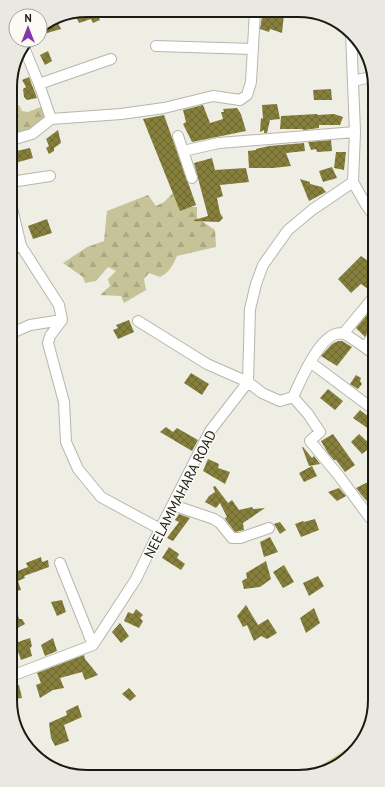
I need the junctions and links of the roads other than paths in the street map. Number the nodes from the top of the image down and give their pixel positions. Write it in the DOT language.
graph roads {
  1 [pos="255,17"];
  2 [pos="351,42"];
  3 [pos="156,46"];
  4 [pos="253,49"];
  5 [pos="357,50"];
  6 [pos="352,51"];
  7 [pos="26,53"];
  8 [pos="111,59"];
  9 [pos="367,78"];
  10 [pos="353,81"];
  11 [pos="39,84"];
  12 [pos="51,119"];
  13 [pos="355,132"];
  14 [pos="178,136"];
  15 [pos="17,138"];
  16 [pos="183,151"];
  17 [pos="50,176"];
  18 [pos="192,178"];
  19 [pos="17,181"];
  20 [pos="353,182"];
  21 [pos="368,208"];
  22 [pos="17,249"];
  23 [pos="368,304"];
  24 [pos="62,320"];
  25 [pos="138,321"];
  26 [pos="17,331"];
  27 [pos="343,334"];
  28 [pos="368,349"];
  29 [pos="310,362"];
  30 [pos="248,382"];
  31 [pos="293,397"];
  32 [pos="368,405"];
  33 [pos="173,505"];
  34 [pos="368,515"];
  35 [pos="269,528"];
  36 [pos="160,529"];
  37 [pos="60,563"];
  38 [pos="93,645"];
  39 [pos="17,671"];
  1 -- 4 [label="street"];
  2 -- 6 [label="street"];
  3 -- 4 [label="street"];
  4 -- 12 [label="street"];
  5 -- 6 [label="street"];
  6 -- 10 [label="street"];
  7 -- 11 [label="street"];
  8 -- 11 [label="street"];
  9 -- 10 [label="street"];
  10 -- 13 [label="street"];
  11 -- 12 [label="street"];
  12 -- 15 [label="street"];
  13 -- 16 [label="street"];
  13 -- 20 [label="street"];
  14 -- 16 [label="street"];
  16 -- 18 [label="street"];
  17 -- 19 [label="street"];
  20 -- 21 [label="street"];
  20 -- 30 [label="street"];
  22 -- 24 [label="street"];
  23 -- 27 [label="street"];
  24 -- 26 [label="street"];
  24 -- 36 [label="street"];
  25 -- 30 [label="street"];
  27 -- 28 [label="street"];
  27 -- 29 [label="street"];
  29 -- 31 [label="street"];
  29 -- 32 [label="street"];
  30 -- 31 [label="street"];
  30 -- 33 [label="street, NEELAMMAHARA ROAD"];
  31 -- 34 [label="street"];
  33 -- 35 [label="street"];
  33 -- 36 [label="street, NEELAMMAHARA ROAD"];
  36 -- 38 [label="street, NEELAMMAHARA ROAD"];
  37 -- 38 [label="street"];
  38 -- 39 [label="street"];
}
